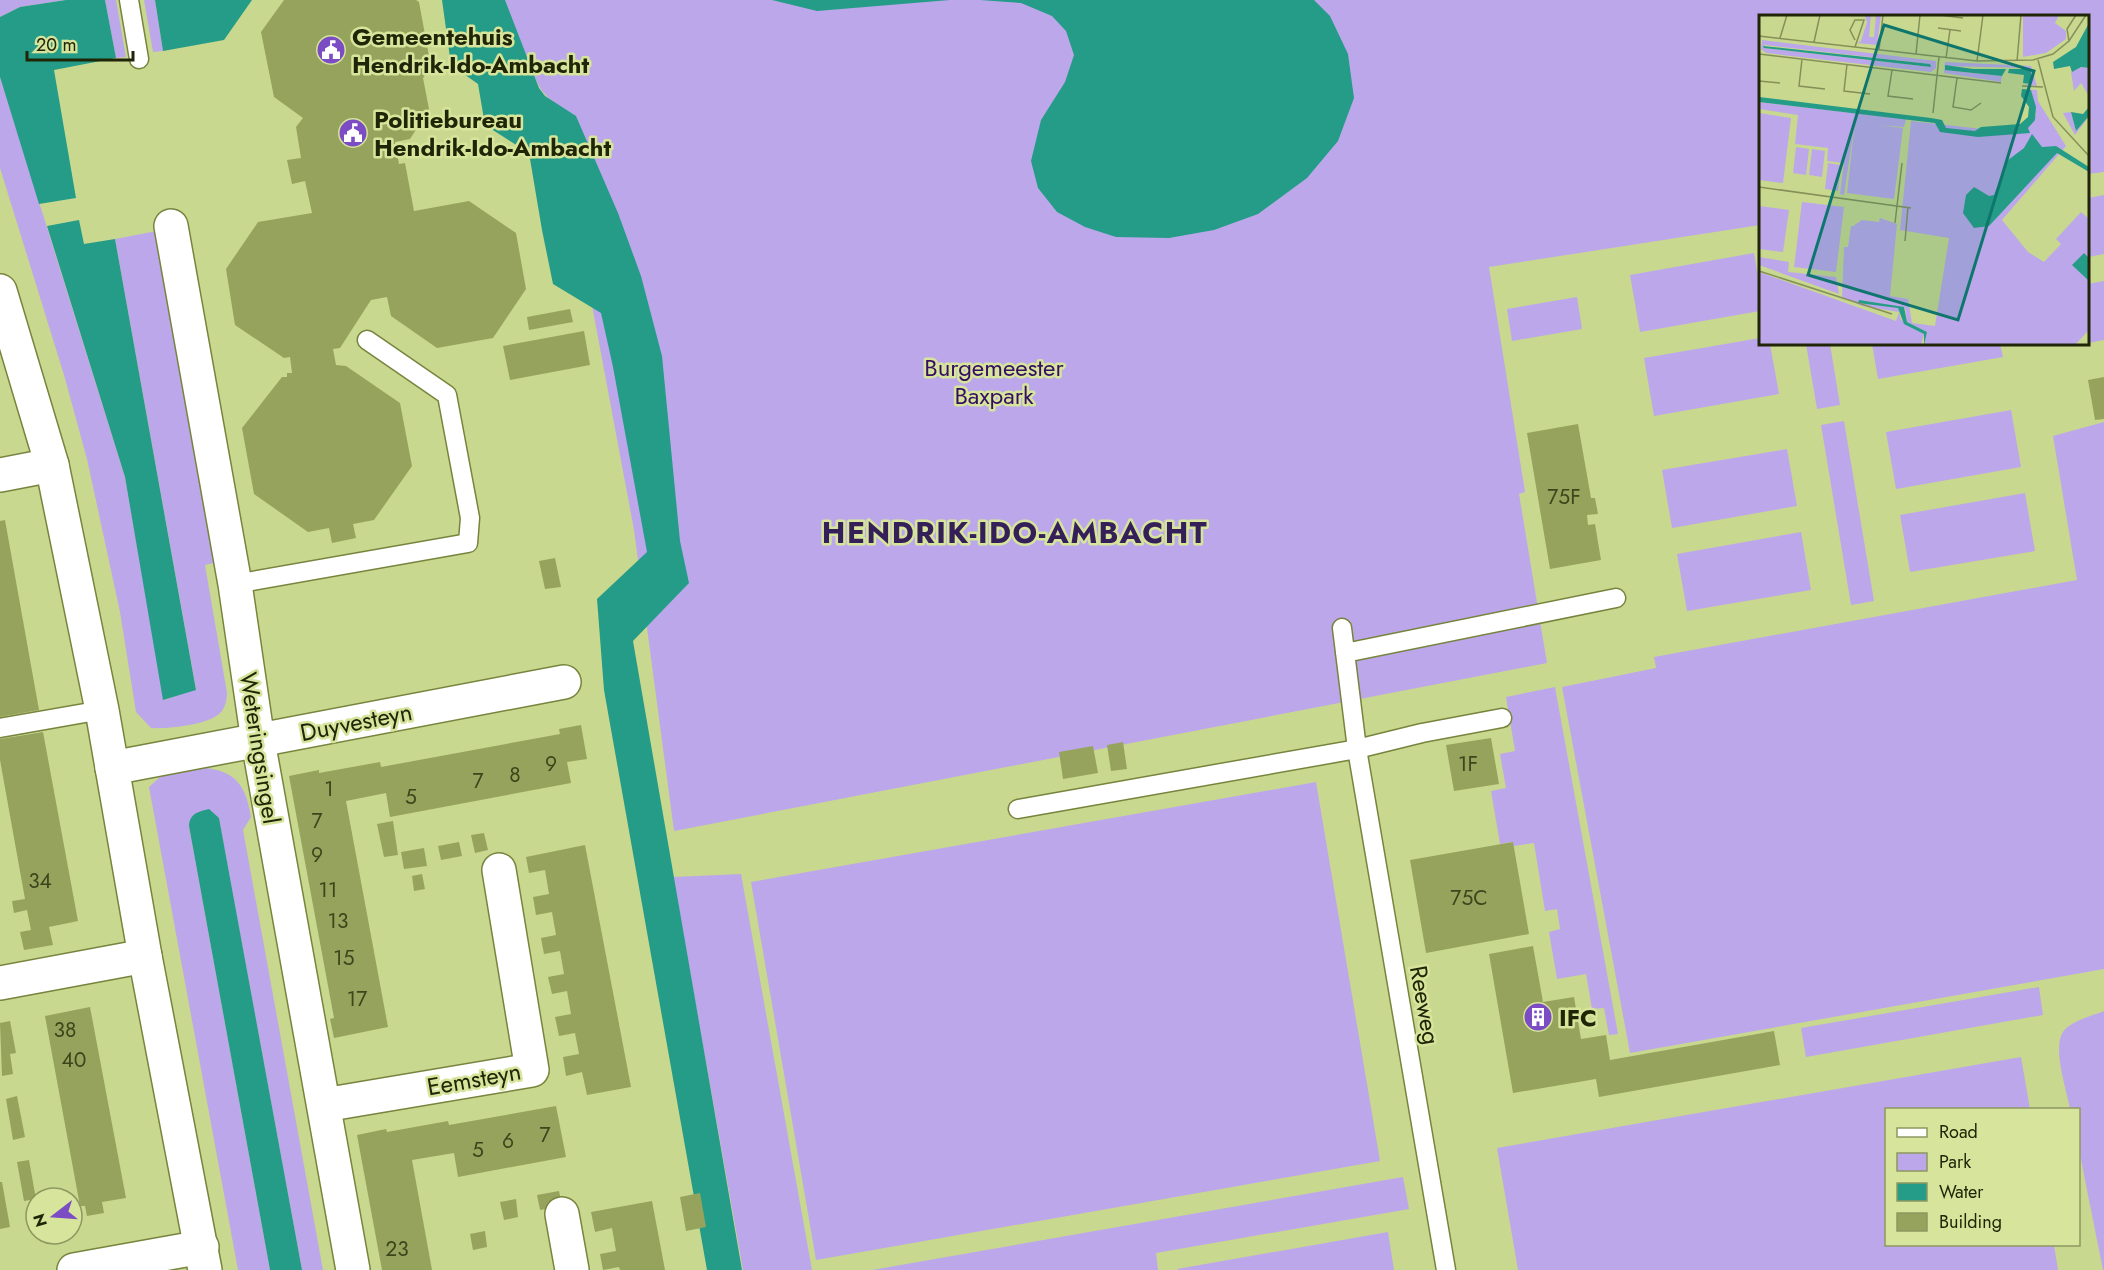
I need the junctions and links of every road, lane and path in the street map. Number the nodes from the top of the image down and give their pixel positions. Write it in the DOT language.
graph roads {
  1 [pos="129,0"];
  2 [pos="139,59"];
  3 [pos="171,226"];
  4 [pos="0,291"];
  5 [pos="367,340"];
  6 [pos="52,465"];
  7 [pos="0,475"];
  8 [pos="235,584"];
  9 [pos="1616,598"];
  10 [pos="1342,628"];
  11 [pos="1345,653"];
  12 [pos="564,682"];
  13 [pos="102,710"];
  14 [pos="1502,718"];
  15 [pos="0,728"];
  16 [pos="258,741"];
  17 [pos="1357,748"];
  18 [pos="112,768"];
  19 [pos="1018,808"];
  20 [pos="499,870"];
  21 [pos="145,956"];
  22 [pos="0,983"];
  23 [pos="324,1105"];
  24 [pos="562,1214"];
  25 [pos="204,1259"];
  26 [pos="74,1270"];
  27 [pos="353,1270"];
  28 [pos="572,1270"];
  29 [pos="1446,1270"];
  1 -- 2 [label="lane"];
  3 -- 8 [label="street, Weteringsingel"];
  4 -- 6 [label="street"];
  5 -- 8 [label="lane"];
  6 -- 7 [label="street"];
  6 -- 13 [label="street"];
  8 -- 16 [label="street, Weteringsingel"];
  9 -- 11 [label="lane"];
  10 -- 11 [label="lane, Reeweg"];
  11 -- 17 [label="lane, Reeweg"];
  12 -- 16 [label="street, Duyvesteyn"];
  13 -- 15 [label="lane"];
  13 -- 18 [label="street"];
  14 -- 17 [label="lane"];
  16 -- 18 [label="street, Duyvesteyn"];
  16 -- 23 [label="street, Weteringsingel"];
  17 -- 19 [label="lane"];
  17 -- 29 [label="lane, Reeweg"];
  18 -- 21 [label="street"];
  20 -- 23 [label="street, Eemsteyn"];
  21 -- 22 [label="street"];
  21 -- 25 [label="street"];
  23 -- 27 [label="street, Weteringsingel"];
  24 -- 28 [label="street"];
  25 -- 26 [label="street"];
}
